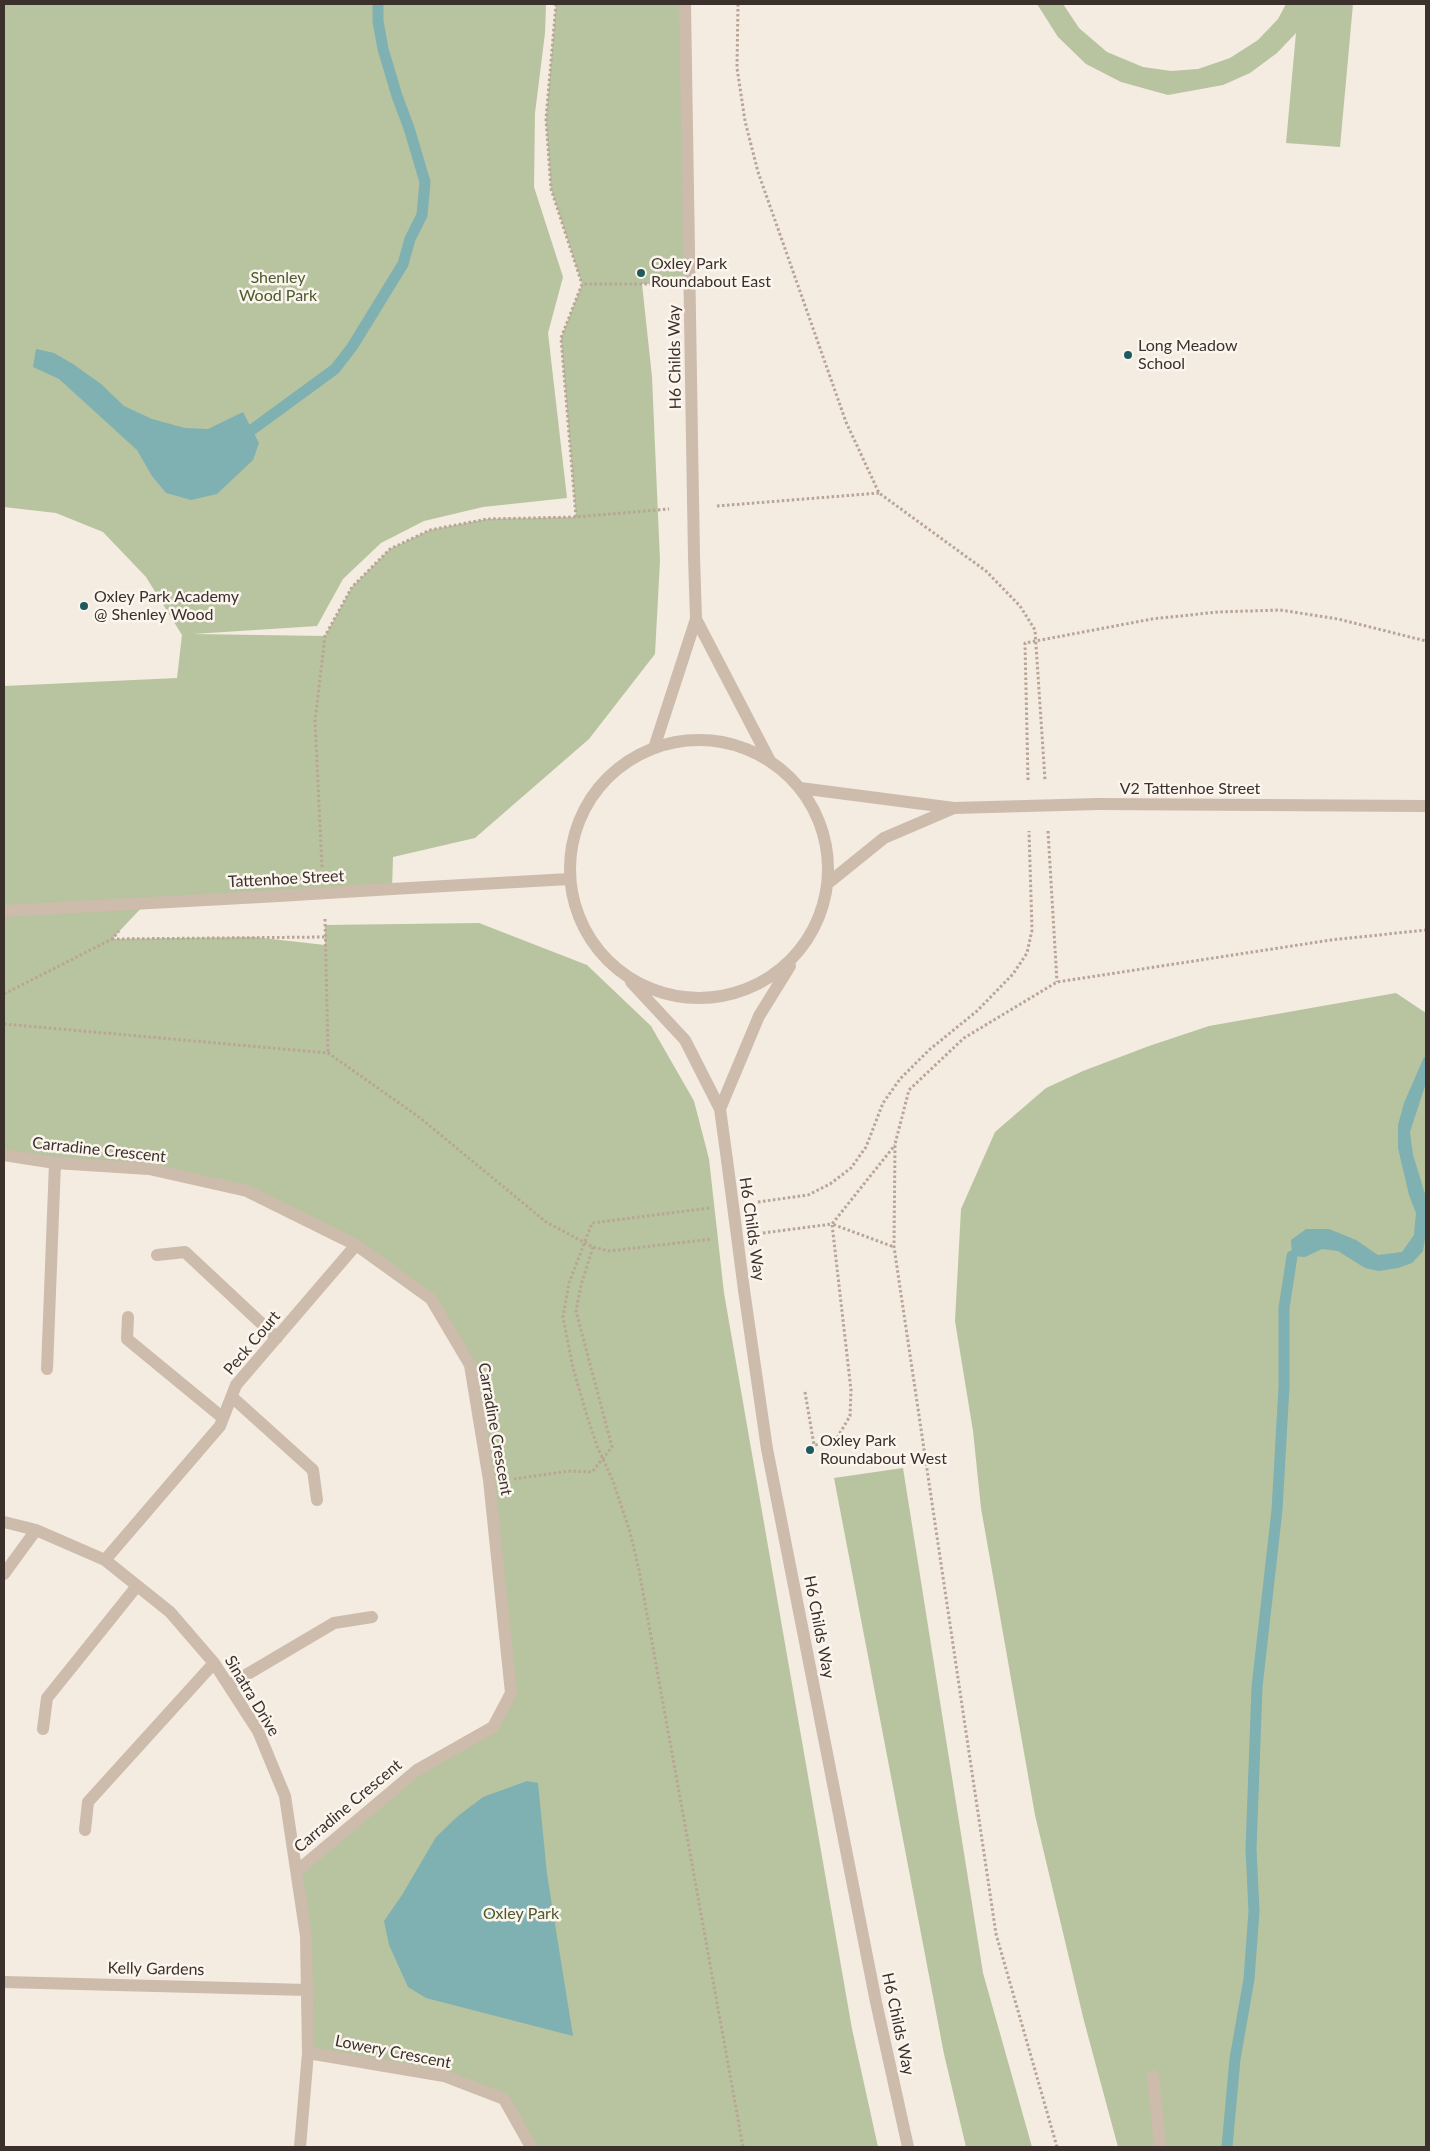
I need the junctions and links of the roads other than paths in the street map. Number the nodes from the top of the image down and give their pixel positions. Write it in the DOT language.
graph roads {
  1 [pos="685,4"];
  2 [pos="696,619"];
  3 [pos="654,748"];
  4 [pos="770,761"];
  5 [pos="800,788"];
  6 [pos="1426,806"];
  7 [pos="954,808"];
  8 [pos="570,879"];
  9 [pos="828,884"];
  10 [pos="4,911"];
  11 [pos="806,941"];
  12 [pos="626,977"];
  13 [pos="720,1110"];
  14 [pos="4,1155"];
  15 [pos="55,1163"];
  16 [pos="356,1245"];
  17 [pos="157,1255"];
  18 [pos="128,1317"];
  19 [pos="277,1338"];
  20 [pos="46,1369"];
  21 [pos="232,1397"];
  22 [pos="224,1418"];
  23 [pos="317,1500"];
  24 [pos="4,1522"];
  25 [pos="36,1530"];
  26 [pos="105,1560"];
  27 [pos="4,1574"];
  28 [pos="137,1586"];
  29 [pos="372,1618"];
  30 [pos="214,1662"];
  31 [pos="228,1685"];
  32 [pos="43,1729"];
  33 [pos="85,1830"];
  34 [pos="298,1870"];
  35 [pos="4,1982"];
  36 [pos="307,1990"];
  37 [pos="308,2053"];
  38 [pos="1153,2076"];
  39 [pos="300,2147"];
  40 [pos="532,2147"];
  41 [pos="908,2147"];
  42 [pos="1160,2147"];
  1 -- 2 [label="street, H6 Childs Way, bridge"];
  2 -- 3 [label="street, H6 Childs Way"];
  2 -- 4 [label="street, H6 Childs Way"];
  3 -- 4 [label="street"];
  3 -- 8 [label="street"];
  4 -- 5 [label="street"];
  5 -- 7 [label="street, V2 Tattenhoe Street"];
  5 -- 9 [label="street"];
  6 -- 7 [label="street, V2 Tattenhoe Street, bridge"];
  7 -- 9 [label="street, V2 Tattenhoe Street"];
  8 -- 10 [label="street, Tattenhoe Street, bridge"];
  8 -- 12 [label="street"];
  9 -- 11 [label="street"];
  11 -- 12 [label="street"];
  11 -- 13 [label="street"];
  12 -- 13 [label="street, H6 Childs Way"];
  13 -- 41 [label="street, H6 Childs Way, bridge"];
  14 -- 15 [label="street, Carradine Crescent"];
  15 -- 16 [label="street, Carradine Crescent"];
  15 -- 20 [label="street"];
  16 -- 19 [label="street, Peck Court"];
  16 -- 34 [label="street, Carradine Crescent"];
  17 -- 19 [label="street"];
  18 -- 22 [label="street"];
  19 -- 21 [label="street, Peck Court"];
  21 -- 22 [label="street, Peck Court"];
  21 -- 23 [label="street"];
  22 -- 26 [label="street, Peck Court"];
  24 -- 25 [label="street, Sinatra Drive"];
  25 -- 26 [label="street, Sinatra Drive"];
  25 -- 27 [label="street"];
  26 -- 28 [label="street, Sinatra Drive"];
  28 -- 30 [label="street, Sinatra Drive"];
  28 -- 32 [label="street"];
  29 -- 31 [label="street"];
  30 -- 31 [label="street, Sinatra Drive"];
  30 -- 33 [label="street"];
  31 -- 34 [label="street, Sinatra Drive"];
  34 -- 36 [label="street, Sinatra Drive"];
  35 -- 36 [label="street, Kelly Gardens"];
  36 -- 37 [label="street, Sinatra Drive"];
  37 -- 39 [label="street, Sinatra Drive"];
  37 -- 40 [label="street, Lowery Crescent"];
  38 -- 42 [label="street"];
}
